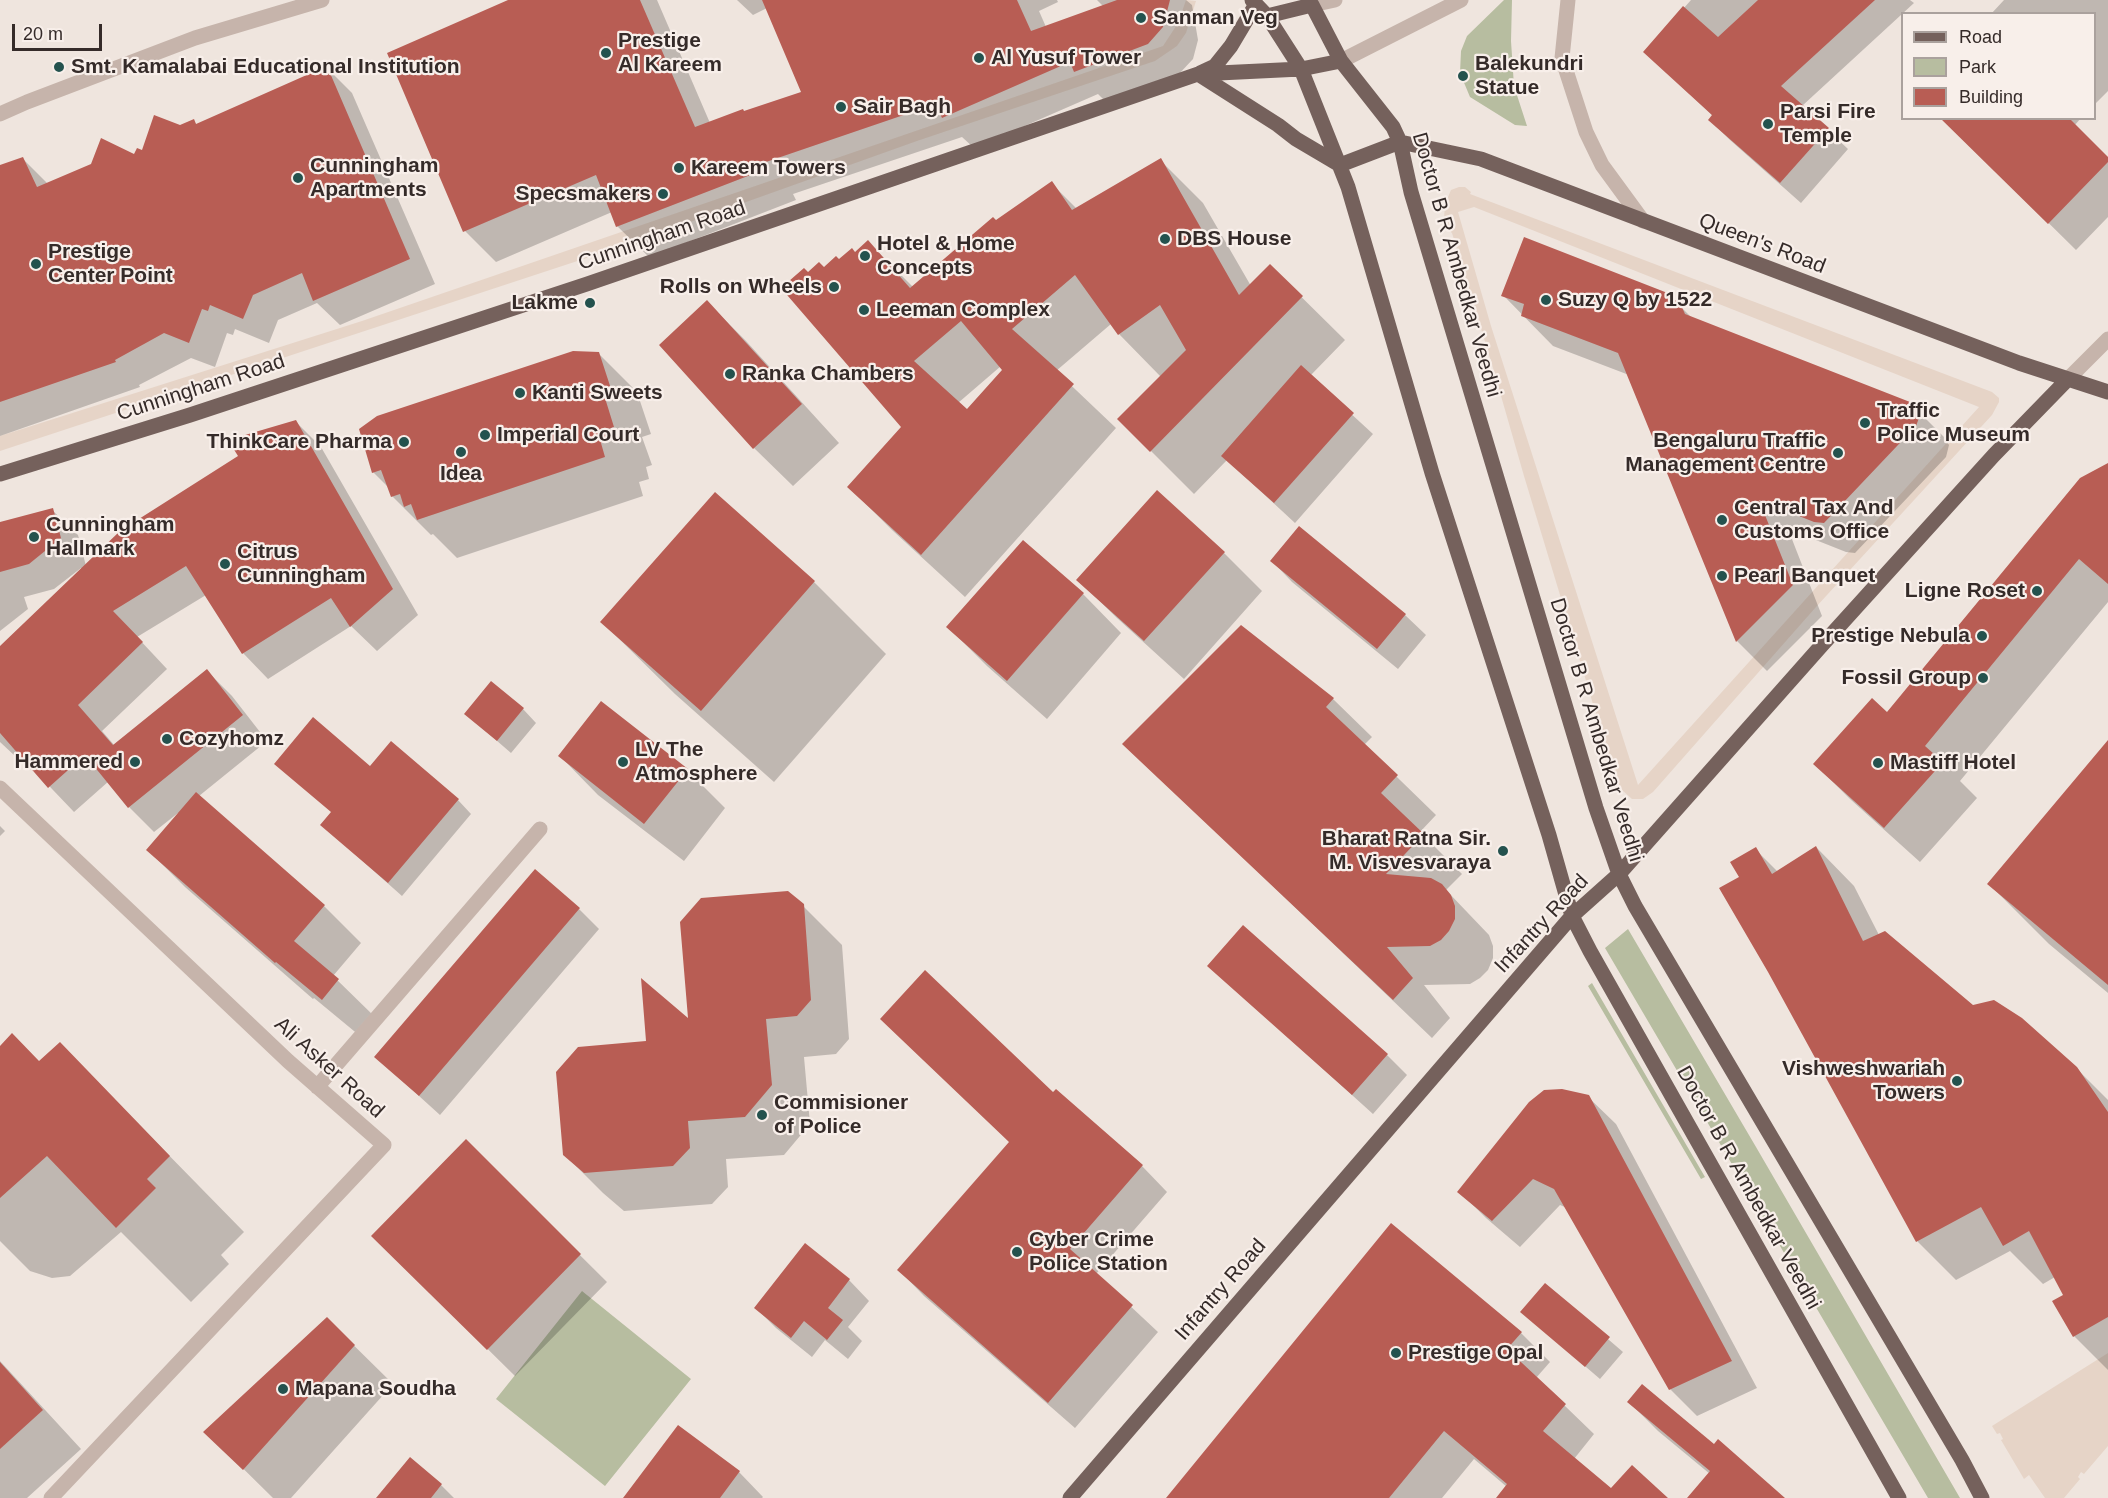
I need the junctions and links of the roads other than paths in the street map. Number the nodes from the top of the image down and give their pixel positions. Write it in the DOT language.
graph roads {
  1 [pos="322,0"];
  2 [pos="1335,0"];
  3 [pos="1461,0"];
  4 [pos="1568,0"];
  5 [pos="1254,2"];
  6 [pos="1312,5"];
  7 [pos="1267,16"];
  8 [pos="1341,61"];
  9 [pos="1301,69"];
  10 [pos="1198,74"];
  11 [pos="0,114"];
  12 [pos="1400,142"];
  13 [pos="1340,165"];
  14 [pos="1644,221"];
  15 [pos="2108,339"];
  16 [pos="2067,380"];
  17 [pos="2108,392"];
  18 [pos="0,474"];
  19 [pos="0,788"];
  20 [pos="540,829"];
  21 [pos="1619,874"];
  22 [pos="1572,916"];
  23 [pos="317,1087"];
  24 [pos="51,1498"];
  25 [pos="1070,1498"];
  26 [pos="1899,1498"];
  27 [pos="1982,1498"];
  1 -- 11 [label="street"];
  2 -- 6 [label="street"];
  3 -- 8 [label="street"];
  4 -- 14 [label="street"];
  5 -- 7 [label="main road"];
  5 -- 10 [label="main road"];
  6 -- 7 [label="main road"];
  6 -- 8 [label="main road, Doctor B R Ambedkar Veedhi"];
  7 -- 9 [label="main road, Doctor B R Ambedkar Veedhi"];
  8 -- 9 [label="main road, Cunningham Road"];
  8 -- 12 [label="main road, Doctor B R Ambedkar Veedhi"];
  9 -- 10 [label="main road, Cunningham Road"];
  9 -- 13 [label="main road, Doctor B R Ambedkar Veedhi"];
  10 -- 13 [label="main road"];
  10 -- 18 [label="main road, Cunningham Road"];
  12 -- 13 [label="main road"];
  12 -- 14 [label="main road, Queen's Road"];
  12 -- 21 [label="main road, Doctor B R Ambedkar Veedhi"];
  13 -- 22 [label="main road, Doctor B R Ambedkar Veedhi"];
  14 -- 16 [label="main road, Queen's Road"];
  15 -- 16 [label="street, Infantry Road"];
  16 -- 17 [label="main road, Queen's Road"];
  16 -- 21 [label="main road, Infantry Road"];
  19 -- 23 [label="street, Ali Asker Road"];
  20 -- 23 [label="street"];
  21 -- 22 [label="main road, Infantry Road"];
  21 -- 27 [label="main road, Doctor B R Ambedkar Veedhi"];
  22 -- 25 [label="main road, Infantry Road"];
  22 -- 26 [label="main road, Doctor B R Ambedkar Veedhi"];
  23 -- 24 [label="street, Ali Asker Road"];
}
